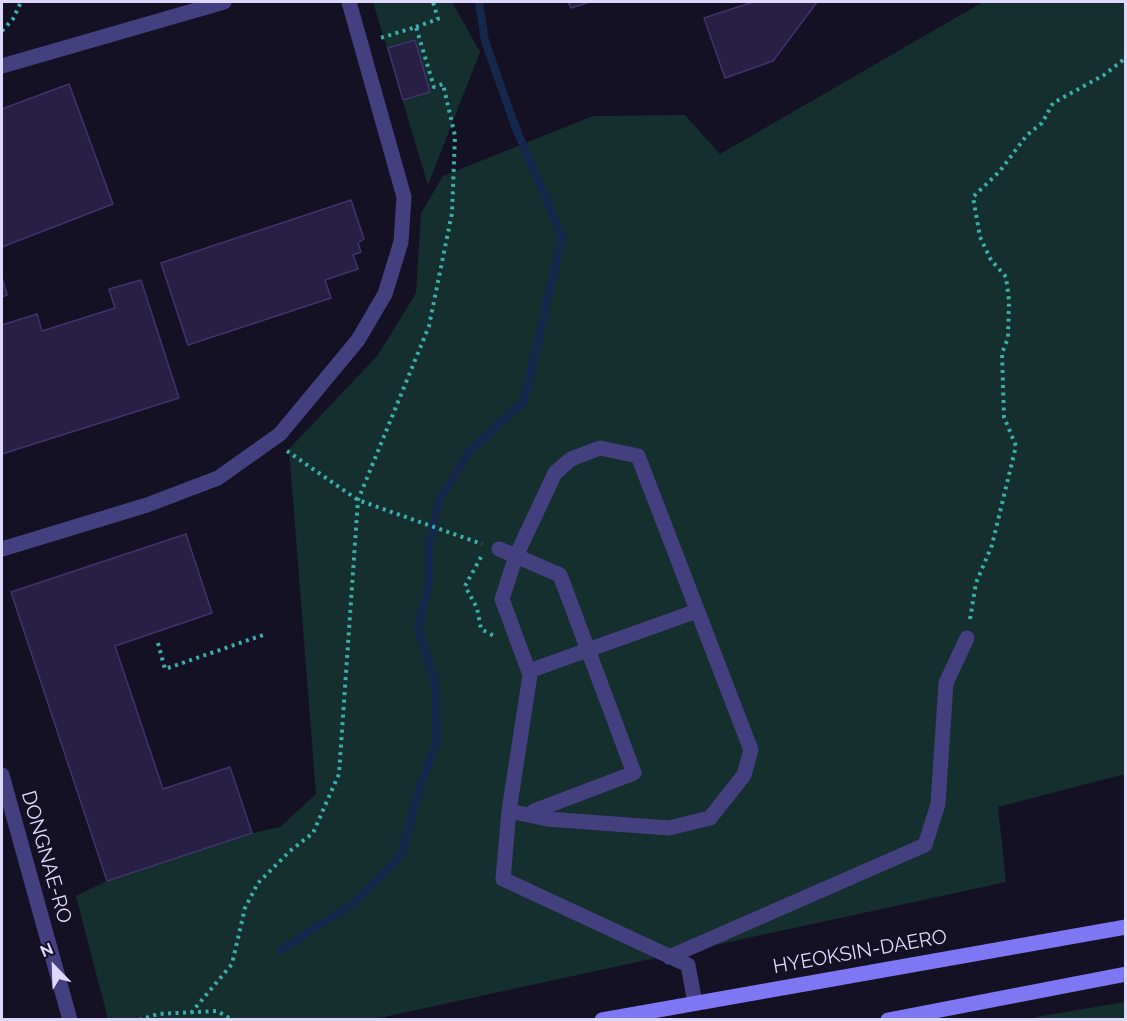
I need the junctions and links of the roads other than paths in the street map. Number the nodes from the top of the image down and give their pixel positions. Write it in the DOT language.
graph roads {
  1 [pos="224,2"];
  2 [pos="349,2"];
  3 [pos="2,66"];
  4 [pos="2,549"];
  5 [pos="499,549"];
  6 [pos="516,556"];
  7 [pos="697,611"];
  8 [pos="967,638"];
  9 [pos="587,650"];
  10 [pos="529,671"];
  11 [pos="2,775"];
  12 [pos="509,811"];
  13 [pos="529,815"];
  14 [pos="1125,927"];
  15 [pos="669,957"];
  16 [pos="1125,974"];
  17 [pos="695,1003"];
  18 [pos="70,1020"];
  19 [pos="603,1020"];
  20 [pos="888,1020"];
  1 -- 3 [label="street"];
  2 -- 4 [label="street"];
  5 -- 6 [label="street"];
  6 -- 7 [label="street"];
  6 -- 9 [label="street"];
  6 -- 10 [label="street"];
  7 -- 9 [label="street"];
  7 -- 13 [label="street"];
  8 -- 15 [label="street"];
  9 -- 10 [label="street"];
  9 -- 13 [label="street"];
  10 -- 12 [label="street"];
  11 -- 18 [label="street, DONGNAE-RO"];
  12 -- 13 [label="street"];
  12 -- 15 [label="street"];
  14 -- 17 [label="main road, HYEOKSIN-DAERO"];
  15 -- 17 [label="street"];
  16 -- 20 [label="main road"];
  17 -- 19 [label="main road, HYEOKSIN-DAERO"];
}
